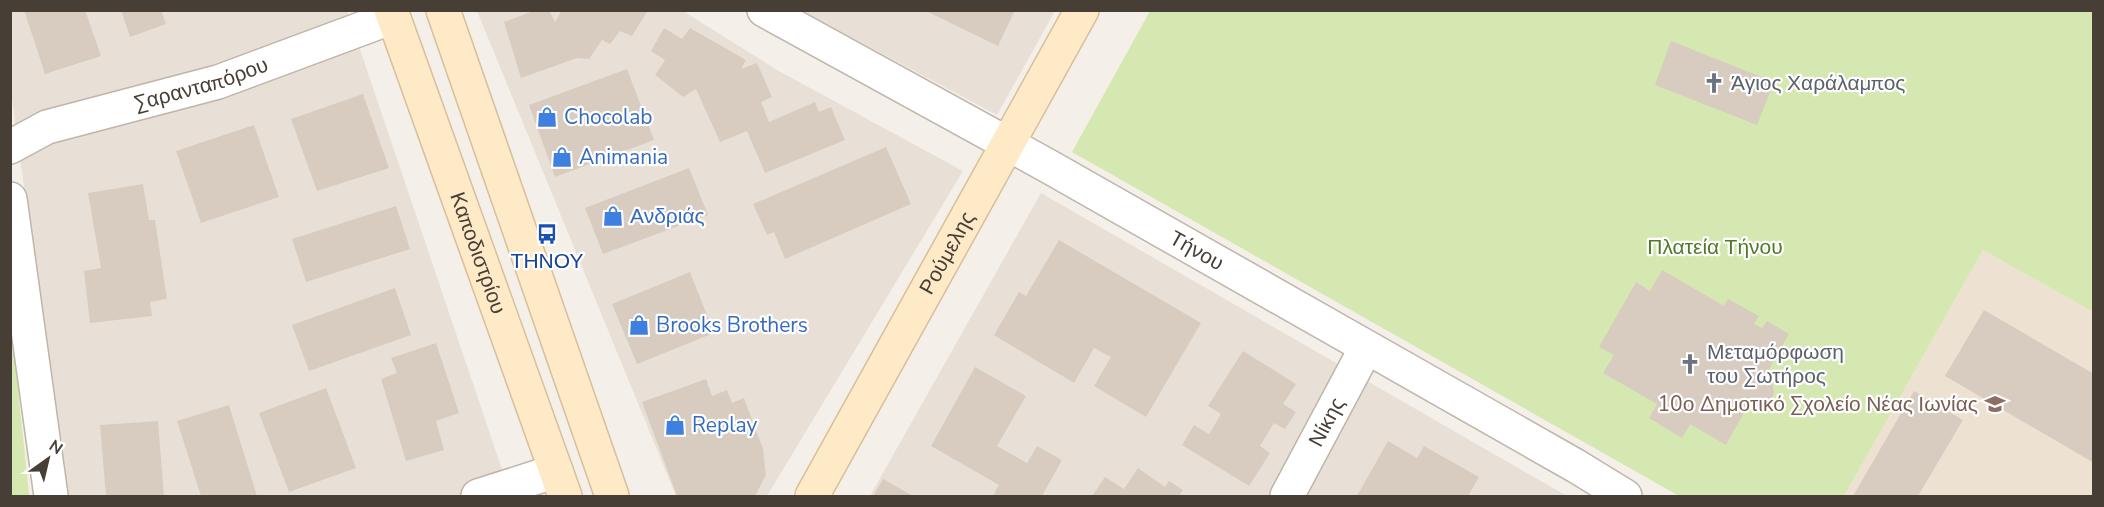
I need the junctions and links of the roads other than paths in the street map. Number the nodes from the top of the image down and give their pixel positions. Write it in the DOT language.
graph roads {
  1 [pos="443,10"];
  2 [pos="764,10"];
  3 [pos="1082,10"];
  4 [pos="392,14"];
  5 [pos="1008,144"];
  6 [pos="10,147"];
  7 [pos="10,199"];
  8 [pos="1366,348"];
  9 [pos="560,484"];
  10 [pos="51,496"];
  11 [pos="478,496"];
  12 [pos="612,496"];
  13 [pos="812,496"];
  14 [pos="1287,496"];
  15 [pos="1625,496"];
  1 -- 12 [label="main road"];
  2 -- 5 [label="street, Τήνου"];
  3 -- 5 [label="main road, Ρούμελης"];
  4 -- 6 [label="street, Σαρανταπόρου"];
  4 -- 9 [label="main road, Καποδιστρίου"];
  5 -- 8 [label="street, Τήνου"];
  5 -- 13 [label="main road, Ρούμελης"];
  7 -- 10 [label="street"];
  8 -- 14 [label="street, Νίκης"];
  8 -- 15 [label="street, Τήνου"];
  9 -- 11 [label="street"];
}
